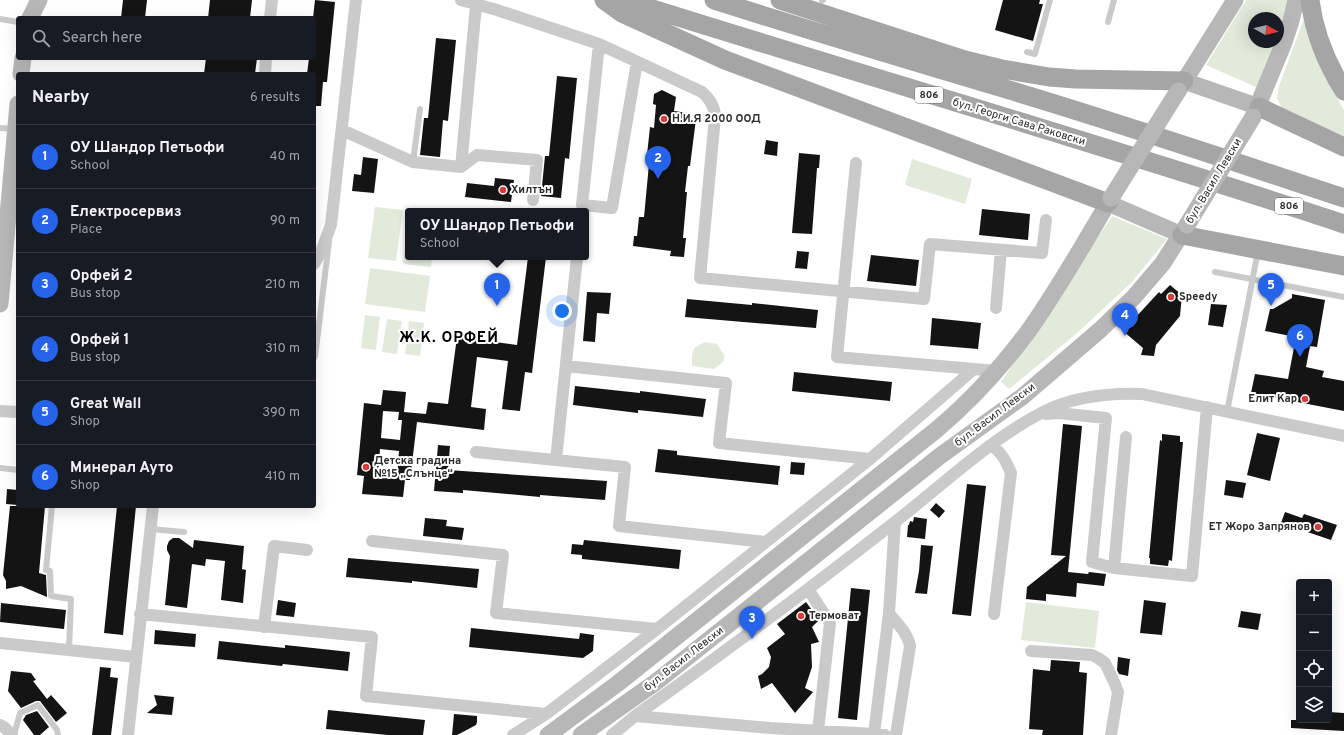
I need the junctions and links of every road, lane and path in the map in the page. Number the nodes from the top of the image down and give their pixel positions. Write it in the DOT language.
graph roads {
  1 [pos="28,0"];
  2 [pos="39,0"];
  3 [pos="272,0"];
  4 [pos="356,0"];
  5 [pos="461,0"];
  6 [pos="604,0"];
  7 [pos="624,0"];
  8 [pos="714,0"];
  9 [pos="780,0"];
  10 [pos="1050,0"];
  11 [pos="1114,0"];
  12 [pos="1235,0"];
  13 [pos="1296,0"];
  14 [pos="1310,0"];
  15 [pos="476,5"];
  16 [pos="28,16"];
  17 [pos="29,16"];
  18 [pos="270,16"];
  19 [pos="0,19"];
  20 [pos="16,22"];
  21 [pos="1108,22"];
  22 [pos="599,44"];
  23 [pos="1027,52"];
  24 [pos="23,60"];
  25 [pos="266,60"];
  26 [pos="637,62"];
  27 [pos="21,72"];
  28 [pos="265,72"];
  29 [pos="1181,86"];
  30 [pos="1344,92"];
  31 [pos="16,109"];
  32 [pos="420,109"];
  33 [pos="1256,112"];
  34 [pos="8,129"];
  35 [pos="342,130"];
  36 [pos="1344,147"];
  37 [pos="414,162"];
  38 [pos="856,163"];
  39 [pos="461,167"];
  40 [pos="1344,198"];
  41 [pos="533,200"];
  42 [pos="1110,201"];
  43 [pos="4,210"];
  44 [pos="1046,220"];
  45 [pos="1344,224"];
  46 [pos="331,225"];
  47 [pos="1184,230"];
  48 [pos="3,243"];
  49 [pos="1001,250"];
  50 [pos="1258,250"];
  51 [pos="577,260"];
  52 [pos="316,261"];
  53 [pos="1344,266"];
  54 [pos="1215,272"];
  55 [pos="1253,280"];
  56 [pos="843,292"];
  57 [pos="1344,297"];
  58 [pos="0,304"];
  59 [pos="996,308"];
  60 [pos="316,349"];
  61 [pos="566,366"];
  62 [pos="974,369"];
  63 [pos="997,371"];
  64 [pos="1207,407"];
  65 [pos="0,411"];
  66 [pos="16,412"];
  67 [pos="1226,412"];
  68 [pos="1038,416"];
  69 [pos="1344,436"];
  70 [pos="1126,437"];
  71 [pos="991,446"];
  72 [pos="476,452"];
  73 [pos="940,456"];
  74 [pos="870,459"];
  75 [pos="556,460"];
  76 [pos="0,468"];
  77 [pos="16,470"];
  78 [pos="955,473"];
  79 [pos="52,508"];
  80 [pos="152,508"];
  81 [pos="895,522"];
  82 [pos="150,529"];
  83 [pos="184,532"];
  84 [pos="372,541"];
  85 [pos="765,542"];
  86 [pos="307,550"];
  87 [pos="1114,568"];
  88 [pos="808,590"];
  89 [pos="140,614"];
  90 [pos="889,614"];
  91 [pos="994,614"];
  92 [pos="264,627"];
  93 [pos="657,629"];
  94 [pos="0,643"];
  95 [pos="69,650"];
  96 [pos="1031,651"];
  97 [pos="136,657"];
  98 [pos="546,714"];
  99 [pos="635,716"];
  100 [pos="0,725"];
  101 [pos="818,731"];
  102 [pos="13,735"];
  103 [pos="58,735"];
  104 [pos="128,735"];
  105 [pos="513,735"];
  106 [pos="548,735"];
  107 [pos="581,735"];
  108 [pos="612,735"];
  109 [pos="880,735"];
  110 [pos="896,735"];
  111 [pos="1111,735"];
  1 -- 16 [label="main road"];
  2 -- 17 [label="main road"];
  3 -- 18 [label="street"];
  4 -- 35 [label="street"];
  5 -- 15 [label="street"];
  6 -- 42 [label="main road"];
  7 -- 45 [label="main road, бул. Георги Сава Раковски / 806"];
  8 -- 40 [label="main road, 806"];
  9 -- 29 [label="main road"];
  10 -- 23 [label="lane"];
  11 -- 21 [label="lane"];
  12 -- 29 [label="main road, бул. Васил Левски"];
  13 -- 33 [label="main road, бул. Васил Левски"];
  14 -- 30 [label="main road"];
  15 -- 22 [label="street"];
  15 -- 39 [label="street"];
  19 -- 20 [label="lane"];
  22 -- 26 [label="street"];
  22 -- 26 [label="street"];
  24 -- 27 [label="main road"];
  25 -- 28 [label="street"];
  26 -- 56 [label="street"];
  29 -- 33 [label="main road"];
  29 -- 42 [label="main road, бул. Васил Левски, bridge"];
  31 -- 34 [label="main road"];
  32 -- 37 [label="lane"];
  33 -- 36 [label="main road"];
  33 -- 47 [label="main road, бул. Васил Левски, bridge"];
  34 -- 43 [label="main road"];
  35 -- 37 [label="street"];
  35 -- 46 [label="street"];
  37 -- 39 [label="street"];
  38 -- 56 [label="street"];
  39 -- 41 [label="street"];
  42 -- 47 [label="main road"];
  42 -- 63 [label="main road, бул. Васил Левски"];
  43 -- 48 [label="main road"];
  44 -- 49 [label="street"];
  46 -- 52 [label="street"];
  46 -- 60 [label="lane"];
  47 -- 50 [label="main road"];
  47 -- 73 [label="main road, бул. Васил Левски"];
  48 -- 58 [label="main road"];
  49 -- 56 [label="street"];
  49 -- 59 [label="street"];
  50 -- 53 [label="main road"];
  50 -- 55 [label="lane"];
  51 -- 61 [label="street"];
  54 -- 55 [label="lane"];
  55 -- 57 [label="lane"];
  55 -- 67 [label="lane"];
  56 -- 62 [label="street"];
  61 -- 74 [label="street"];
  61 -- 75 [label="street"];
  62 -- 63 [label="street"];
  62 -- 74 [label="street"];
  63 -- 106 [label="main road, бул. Васил Левски"];
  64 -- 67 [label="street"];
  64 -- 68 [label="street"];
  64 -- 87 [label="street"];
  65 -- 66 [label="street"];
  67 -- 69 [label="street"];
  68 -- 71 [label="street"];
  68 -- 87 [label="street"];
  70 -- 87 [label="street"];
  71 -- 78 [label="street"];
  71 -- 91 [label="street"];
  72 -- 75 [label="street"];
  73 -- 78 [label="street"];
  73 -- 107 [label="main road, бул. Васил Левски"];
  74 -- 85 [label="street"];
  75 -- 85 [label="street"];
  76 -- 77 [label="lane"];
  78 -- 81 [label="street"];
  79 -- 95 [label="lane"];
  80 -- 82 [label="street"];
  81 -- 88 [label="street"];
  81 -- 90 [label="street"];
  82 -- 83 [label="lane"];
  82 -- 89 [label="street"];
  84 -- 93 [label="street"];
  85 -- 93 [label="street"];
  86 -- 92 [label="street"];
  88 -- 99 [label="street"];
  88 -- 101 [label="street"];
  89 -- 92 [label="street"];
  89 -- 97 [label="street"];
  90 -- 109 [label="street"];
  90 -- 110 [label="street"];
  92 -- 98 [label="street"];
  93 -- 98 [label="street"];
  94 -- 95 [label="street"];
  95 -- 97 [label="street"];
  96 -- 111 [label="street"];
  97 -- 104 [label="street"];
  98 -- 105 [label="street"];
  99 -- 101 [label="street"];
  99 -- 108 [label="street"];
  100 -- 102 [label="street"];
  101 -- 109 [label="street"];
  102 -- 103 [label="lane"];
}
